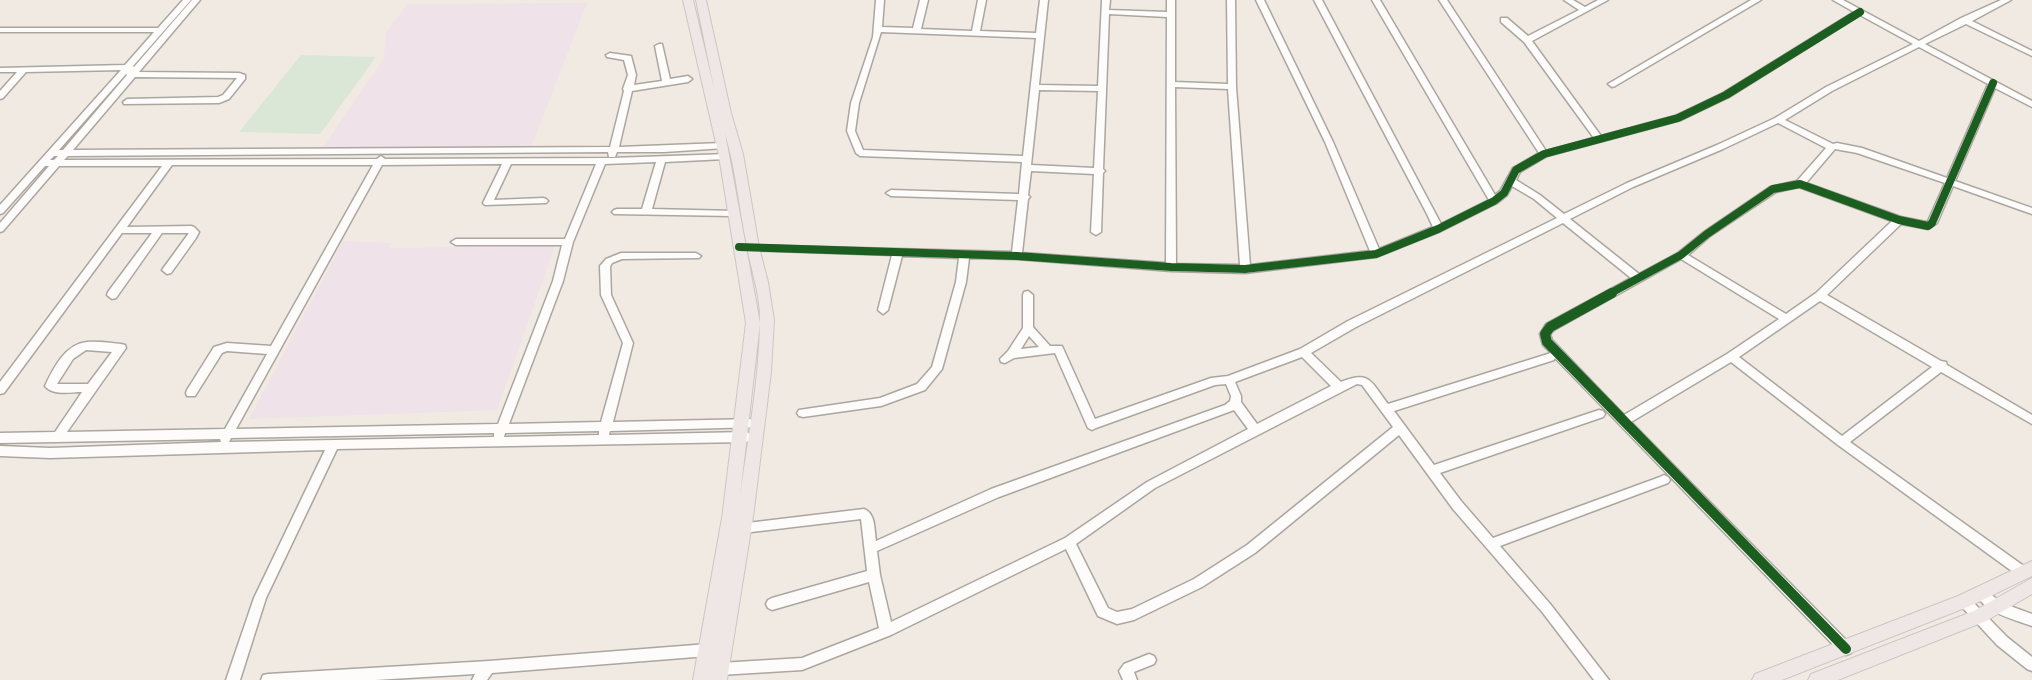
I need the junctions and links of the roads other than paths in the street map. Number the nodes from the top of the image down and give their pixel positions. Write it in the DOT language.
graph roads {
  1 [pos="187,0"];
  2 [pos="196,0"];
  3 [pos="688,0"];
  4 [pos="701,0"];
  5 [pos="879,0"];
  6 [pos="924,0"];
  7 [pos="982,0"];
  8 [pos="1044,0"];
  9 [pos="1107,0"];
  10 [pos="1171,0"];
  11 [pos="1231,0"];
  12 [pos="1260,0"];
  13 [pos="1318,0"];
  14 [pos="1376,0"];
  15 [pos="1443,0"];
  16 [pos="1568,0"];
  17 [pos="1604,0"];
  18 [pos="1757,0"];
  19 [pos="1837,0"];
  20 [pos="2007,0"];
  21 [pos="1584,10"];
  22 [pos="1106,12"];
  23 [pos="1860,12"];
  24 [pos="1171,15"];
  25 [pos="1504,20"];
  26 [pos="1964,20"];
  27 [pos="877,29"];
  28 [pos="0,30"];
  29 [pos="161,30"];
  30 [pos="917,30"];
  31 [pos="976,33"];
  32 [pos="1040,36"];
  33 [pos="1527,40"];
  34 [pos="1920,43"];
  35 [pos="659,46"];
  36 [pos="2032,54"];
  37 [pos="610,55"];
  38 [pos="24,69"];
  39 [pos="0,70"];
  40 [pos="129,71"];
  41 [pos="688,79"];
  42 [pos="667,83"];
  43 [pos="1993,83"];
  44 [pos="1170,84"];
  45 [pos="1612,84"];
  46 [pos="1035,87"];
  47 [pos="1232,87"];
  48 [pos="627,89"];
  49 [pos="1102,89"];
  50 [pos="0,96"];
  51 [pos="127,102"];
  52 [pos="2032,104"];
  53 [pos="1778,120"];
  54 [pos="1599,139"];
  55 [pos="1832,147"];
  56 [pos="614,150"];
  57 [pos="723,151"];
  58 [pos="52,153"];
  59 [pos="66,153"];
  60 [pos="1544,154"];
  61 [pos="382,157"];
  62 [pos="661,160"];
  63 [pos="508,161"];
  64 [pos="607,161"];
  65 [pos="42,163"];
  66 [pos="58,163"];
  67 [pos="169,163"];
  68 [pos="1027,164"];
  69 [pos="1100,171"];
  70 [pos="1511,182"];
  71 [pos="1950,182"];
  72 [pos="1800,184"];
  73 [pos="891,193"];
  74 [pos="1025,197"];
  75 [pos="543,201"];
  76 [pos="1494,201"];
  77 [pos="0,211"];
  78 [pos="2032,211"];
  79 [pos="617,212"];
  80 [pos="646,212"];
  81 [pos="733,213"];
  82 [pos="1565,217"];
  83 [pos="1899,220"];
  84 [pos="0,229"];
  85 [pos="1438,229"];
  86 [pos="119,230"];
  87 [pos="160,230"];
  88 [pos="1096,232"];
  89 [pos="456,242"];
  90 [pos="568,242"];
  91 [pos="746,247"];
  92 [pos="898,253"];
  93 [pos="1376,254"];
  94 [pos="964,255"];
  95 [pos="1681,255"];
  96 [pos="696,256"];
  97 [pos="1017,256"];
  98 [pos="1171,267"];
  99 [pos="1245,269"];
  100 [pos="167,270"];
  101 [pos="1638,278"];
  102 [pos="112,295"];
  103 [pos="1028,295"];
  104 [pos="1820,296"];
  105 [pos="883,310"];
  106 [pos="1787,319"];
  107 [pos="1028,328"];
  108 [pos="273,350"];
  109 [pos="1048,350"];
  110 [pos="1304,352"];
  111 [pos="1550,357"];
  112 [pos="1731,357"];
  113 [pos="1942,365"];
  114 [pos="1229,380"];
  115 [pos="1339,387"];
  116 [pos="91,388"];
  117 [pos="0,390"];
  118 [pos="191,393"];
  119 [pos="1235,403"];
  120 [pos="1386,410"];
  121 [pos="803,413"];
  122 [pos="1599,414"];
  123 [pos="2032,420"];
  124 [pos="1623,421"];
  125 [pos="606,428"];
  126 [pos="1399,428"];
  127 [pos="501,429"];
  128 [pos="756,430"];
  129 [pos="1255,430"];
  130 [pos="741,431"];
  131 [pos="228,434"];
  132 [pos="58,437"];
  133 [pos="0,438"];
  134 [pos="603,440"];
  135 [pos="1842,442"];
  136 [pos="496,443"];
  137 [pos="333,445"];
  138 [pos="222,447"];
  139 [pos="0,451"];
  140 [pos="1431,471"];
  141 [pos="1664,480"];
  142 [pos="743,528"];
  143 [pos="1069,542"];
  144 [pos="1492,544"];
  145 [pos="870,549"];
  146 [pos="874,575"];
  147 [pos="2029,575"];
  148 [pos="1981,593"];
  149 [pos="1964,601"];
  150 [pos="772,604"];
  151 [pos="1998,608"];
  152 [pos="1980,616"];
  153 [pos="2032,620"];
  154 [pos="886,632"];
  155 [pos="1846,648"];
  156 [pos="708,650"];
  157 [pos="1149,660"];
  158 [pos="2032,664"];
  159 [pos="489,667"];
  160 [pos="719,675"];
  161 [pos="1837,677"];
  162 [pos="233,680"];
  163 [pos="268,680"];
  164 [pos="479,680"];
  165 [pos="702,680"];
  166 [pos="1130,680"];
  167 [pos="1602,680"];
  168 [pos="1761,680"];
  169 [pos="1817,680"];
  1 -- 29 [label="street"];
  2 -- 40 [label="street"];
  3 -- 57 [label="main road"];
  4 -- 91 [label="main road"];
  5 -- 27 [label="street"];
  6 -- 30 [label="street"];
  7 -- 31 [label="street"];
  8 -- 32 [label="street"];
  9 -- 22 [label="street"];
  10 -- 24 [label="street"];
  11 -- 47 [label="street"];
  12 -- 93 [label="street"];
  13 -- 85 [label="street"];
  14 -- 76 [label="street"];
  15 -- 60 [label="street"];
  16 -- 21 [label="street"];
  17 -- 21 [label="street"];
  18 -- 45 [label="street"];
  19 -- 23 [label="street"];
  20 -- 26 [label="street"];
  21 -- 33 [label="street"];
  22 -- 24 [label="street"];
  22 -- 49 [label="street"];
  23 -- 34 [label="street"];
  23 -- 54 [label="street"];
  24 -- 44 [label="street"];
  25 -- 33 [label="street"];
  26 -- 34 [label="street"];
  26 -- 36 [label="street"];
  27 -- 30 [label="street"];
  27 -- 68 [label="street"];
  28 -- 29 [label="street"];
  29 -- 40 [label="street"];
  30 -- 31 [label="street"];
  31 -- 32 [label="street"];
  32 -- 46 [label="street"];
  33 -- 54 [label="street"];
  34 -- 43 [label="street"];
  34 -- 53 [label="street"];
  35 -- 42 [label="street"];
  37 -- 48 [label="street"];
  38 -- 39 [label="street"];
  38 -- 40 [label="street"];
  38 -- 50 [label="street"];
  40 -- 51 [label="street"];
  40 -- 58 [label="street"];
  40 -- 59 [label="street"];
  41 -- 42 [label="street"];
  42 -- 48 [label="street"];
  43 -- 52 [label="street"];
  43 -- 71 [label="street"];
  44 -- 47 [label="street"];
  44 -- 98 [label="street"];
  46 -- 49 [label="street"];
  46 -- 68 [label="street"];
  47 -- 99 [label="street"];
  48 -- 56 [label="street"];
  49 -- 69 [label="street"];
  53 -- 55 [label="street"];
  53 -- 82 [label="street"];
  54 -- 60 [label="street"];
  55 -- 71 [label="street"];
  55 -- 72 [label="street"];
  56 -- 57 [label="street"];
  56 -- 61 [label="street"];
  56 -- 64 [label="street"];
  57 -- 62 [label="street"];
  57 -- 81 [label="main road"];
  58 -- 59 [label="street"];
  58 -- 65 [label="street"];
  59 -- 61 [label="street"];
  59 -- 66 [label="street"];
  60 -- 70 [label="street"];
  61 -- 63 [label="street"];
  61 -- 67 [label="street"];
  61 -- 108 [label="street"];
  62 -- 64 [label="street"];
  62 -- 80 [label="street"];
  63 -- 64 [label="street"];
  63 -- 75 [label="street"];
  64 -- 90 [label="street"];
  65 -- 66 [label="street"];
  65 -- 77 [label="street"];
  66 -- 67 [label="street"];
  66 -- 84 [label="street"];
  67 -- 86 [label="street"];
  68 -- 69 [label="street"];
  68 -- 74 [label="street"];
  69 -- 88 [label="street"];
  70 -- 76 [label="street"];
  70 -- 82 [label="street"];
  71 -- 78 [label="street"];
  71 -- 83 [label="street"];
  72 -- 83 [label="street"];
  72 -- 95 [label="street"];
  73 -- 74 [label="street"];
  74 -- 97 [label="street"];
  76 -- 85 [label="street"];
  79 -- 80 [label="street"];
  80 -- 81 [label="street"];
  81 -- 91 [label="main road"];
  82 -- 101 [label="street"];
  82 -- 110 [label="street"];
  83 -- 104 [label="street"];
  85 -- 93 [label="street"];
  86 -- 87 [label="street"];
  86 -- 117 [label="street"];
  87 -- 100 [label="street"];
  87 -- 102 [label="street"];
  89 -- 90 [label="street"];
  90 -- 127 [label="street"];
  91 -- 92 [label="street"];
  91 -- 128 [label="main road"];
  91 -- 130 [label="main road"];
  92 -- 94 [label="street"];
  92 -- 105 [label="street"];
  93 -- 99 [label="street"];
  94 -- 97 [label="street"];
  94 -- 121 [label="street"];
  95 -- 101 [label="street"];
  95 -- 106 [label="street"];
  96 -- 125 [label="street"];
  97 -- 98 [label="street"];
  98 -- 99 [label="street"];
  101 -- 124 [label="street"];
  103 -- 107 [label="street"];
  104 -- 106 [label="street"];
  104 -- 113 [label="street"];
  106 -- 112 [label="street"];
  107 -- 109 [label="street"];
  107 -- 109 [label="street"];
  108 -- 118 [label="street"];
  108 -- 131 [label="street"];
  109 -- 114 [label="street"];
  110 -- 114 [label="street"];
  110 -- 115 [label="street"];
  111 -- 120 [label="street"];
  112 -- 124 [label="street"];
  112 -- 135 [label="street"];
  113 -- 123 [label="street"];
  113 -- 135 [label="street"];
  114 -- 119 [label="street"];
  115 -- 120 [label="street"];
  115 -- 129 [label="street"];
  116 -- 116 [label="street"];
  116 -- 132 [label="street"];
  119 -- 129 [label="street"];
  119 -- 145 [label="street"];
  120 -- 126 [label="street"];
  122 -- 140 [label="street"];
  124 -- 155 [label="street"];
  125 -- 127 [label="street"];
  125 -- 130 [label="street"];
  125 -- 134 [label="street"];
  126 -- 140 [label="street"];
  126 -- 143 [label="street"];
  127 -- 131 [label="street"];
  127 -- 136 [label="street"];
  128 -- 130 [label="street"];
  128 -- 142 [label="main road"];
  129 -- 143 [label="street"];
  130 -- 134 [label="street"];
  130 -- 156 [label="main road"];
  131 -- 132 [label="street"];
  131 -- 138 [label="street"];
  132 -- 133 [label="street"];
  134 -- 136 [label="street"];
  135 -- 147 [label="street"];
  136 -- 137 [label="street"];
  137 -- 138 [label="street"];
  137 -- 162 [label="street"];
  138 -- 139 [label="street"];
  140 -- 144 [label="street"];
  141 -- 144 [label="street"];
  142 -- 145 [label="street"];
  142 -- 160 [label="main road"];
  143 -- 154 [label="street"];
  144 -- 167 [label="street"];
  145 -- 146 [label="street"];
  146 -- 150 [label="street"];
  146 -- 154 [label="street"];
  147 -- 148 [label="main road"];
  147 -- 151 [label="main road"];
  148 -- 149 [label="main road"];
  148 -- 151 [label="street"];
  149 -- 152 [label="street"];
  149 -- 155 [label="main road"];
  151 -- 152 [label="main road"];
  151 -- 153 [label="street"];
  152 -- 158 [label="street"];
  152 -- 161 [label="main road"];
  154 -- 160 [label="street"];
  155 -- 168 [label="main road"];
  156 -- 159 [label="street"];
  156 -- 165 [label="main road"];
  157 -- 166 [label="street"];
  159 -- 163 [label="street"];
  159 -- 164 [label="street"];
  161 -- 169 [label="main road"];
}
